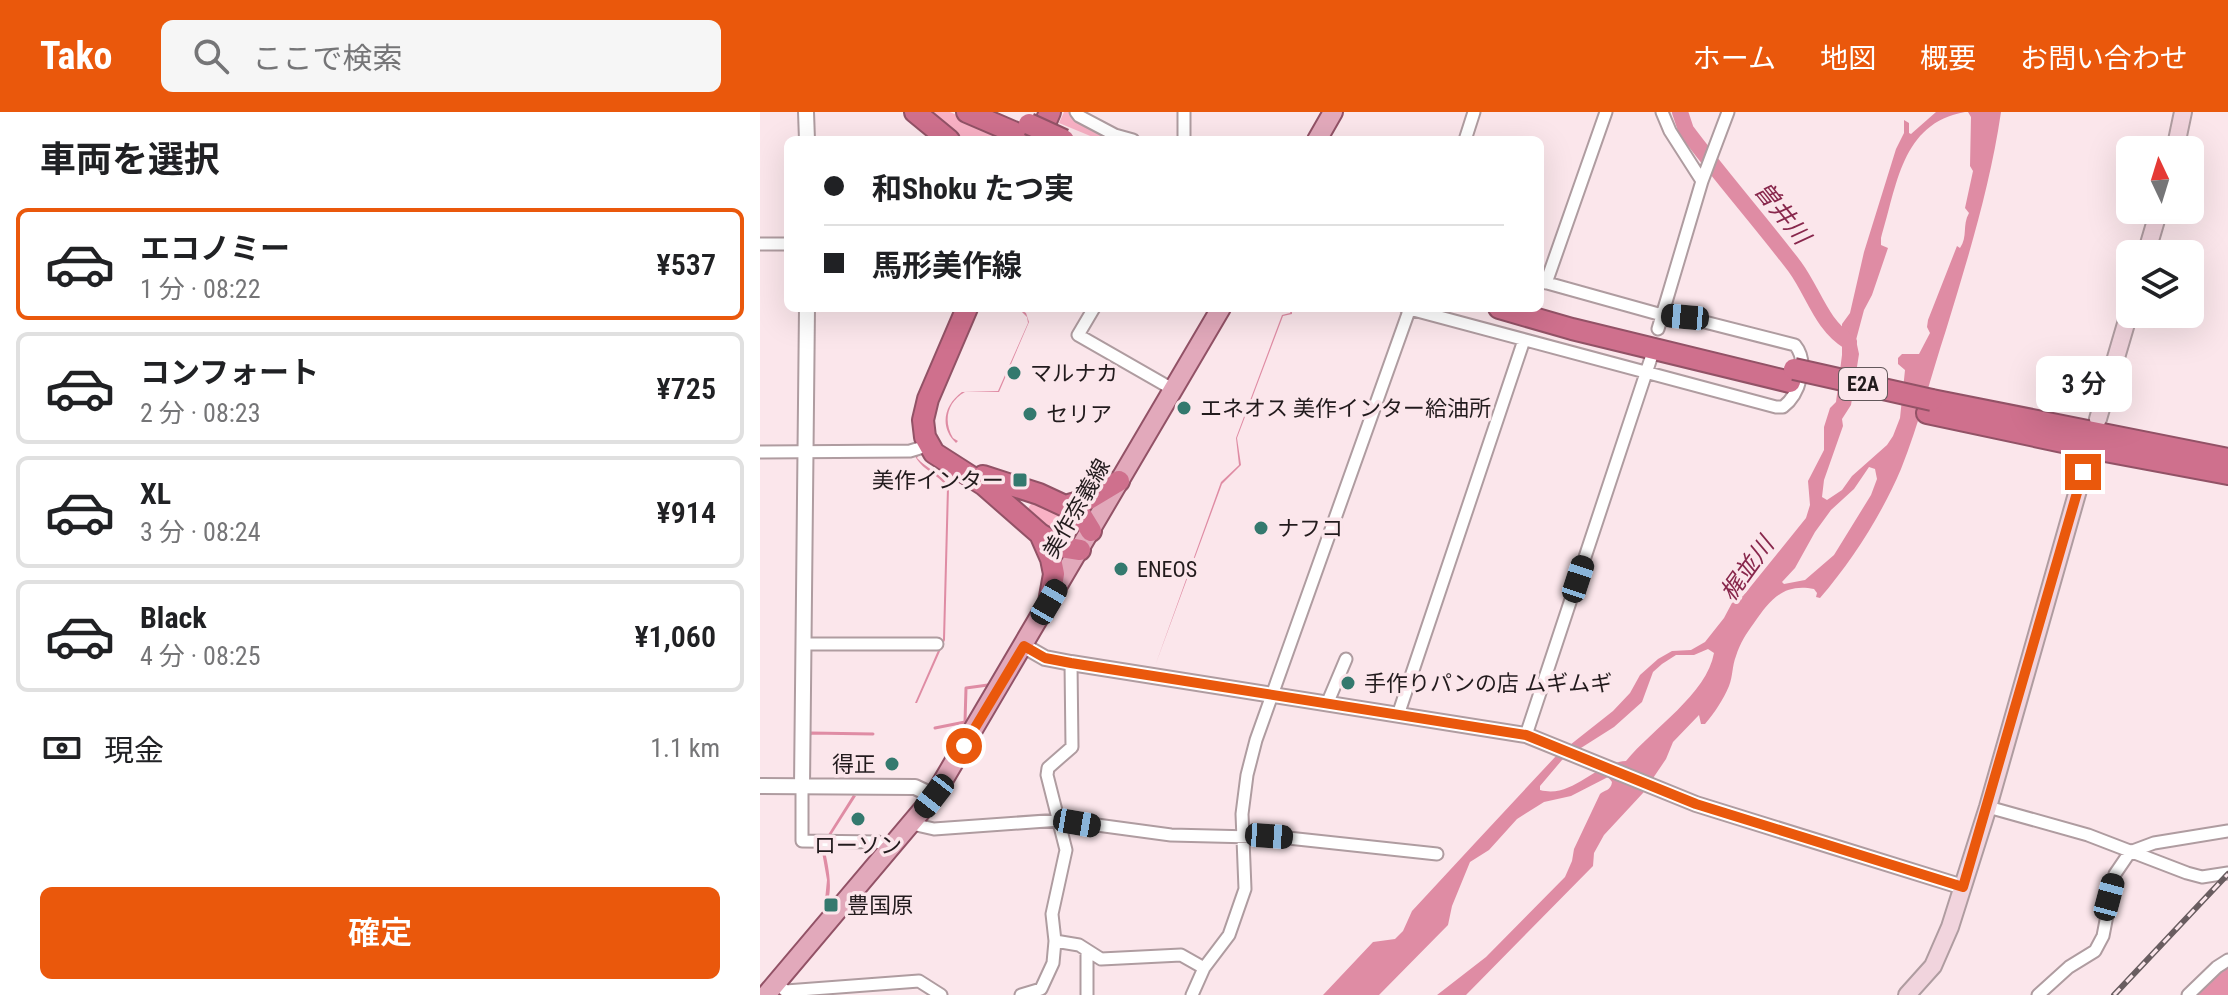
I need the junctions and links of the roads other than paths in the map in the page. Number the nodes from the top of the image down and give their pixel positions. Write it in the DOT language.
graph roads {
  1 [pos="806,112"];
  2 [pos="915,112"];
  3 [pos="967,112"];
  4 [pos="1050,112"];
  5 [pos="1061,112"];
  6 [pos="1076,112"];
  7 [pos="1184,112"];
  8 [pos="1333,112"];
  9 [pos="1474,112"];
  10 [pos="1606,112"];
  11 [pos="1662,112"];
  12 [pos="1728,112"];
  13 [pos="2183,112"];
  14 [pos="1020,126"];
  15 [pos="807,136"];
  16 [pos="944,136"];
  17 [pos="1051,136"];
  18 [pos="1052,136"];
  19 [pos="1119,136"];
  20 [pos="1184,136"];
  21 [pos="1319,136"];
  22 [pos="1466,136"];
  23 [pos="2178,136"];
  24 [pos="1703,179"];
  25 [pos="760,244"];
  26 [pos="784,244"];
  27 [pos="1544,279"];
  28 [pos="1544,282"];
  29 [pos="1544,307"];
  30 [pos="807,312"];
  31 [pos="965,312"];
  32 [pos="979,312"];
  33 [pos="1092,312"];
  34 [pos="1219,312"];
  35 [pos="1407,312"];
  36 [pos="1422,312"];
  37 [pos="1513,312"];
  38 [pos="1662,315"];
  39 [pos="2125,328"];
  40 [pos="1658,329"];
  41 [pos="1524,340"];
  42 [pos="1651,358"];
  43 [pos="1647,372"];
  44 [pos="1792,376"];
  45 [pos="1174,390"];
  46 [pos="1930,406"];
  47 [pos="2098,419"];
  48 [pos="920,448"];
  49 [pos="760,452"];
  50 [pos="806,452"];
  51 [pos="2228,459"];
  52 [pos="2086,462"];
  53 [pos="2228,474"];
  54 [pos="1119,481"];
  55 [pos="1065,506"];
  56 [pos="1091,531"];
  57 [pos="1040,534"];
  58 [pos="1080,550"];
  59 [pos="1049,602"];
  60 [pos="805,644"];
  61 [pos="937,644"];
  62 [pos="1024,646"];
  63 [pos="1346,659"];
  64 [pos="1071,663"];
  65 [pos="1274,694"];
  66 [pos="1327,704"];
  67 [pos="1398,715"];
  68 [pos="1526,735"];
  69 [pos="760,786"];
  70 [pos="802,786"];
  71 [pos="934,796"];
  72 [pos="1988,807"];
  73 [pos="1060,820"];
  74 [pos="912,824"];
  75 [pos="2228,831"];
  76 [pos="1241,836"];
  77 [pos="890,849"];
  78 [pos="2130,852"];
  79 [pos="1437,854"];
  80 [pos="2228,873"];
  81 [pos="1963,887"];
  82 [pos="1055,941"];
  83 [pos="1087,951"];
  84 [pos="2228,960"];
  85 [pos="1204,968"];
  86 [pos="779,991"];
  87 [pos="941,995"];
  88 [pos="1021,995"];
  89 [pos="1087,995"];
  90 [pos="1192,995"];
  91 [pos="1907,995"];
  92 [pos="2038,995"];
  93 [pos="2188,995"];
  1 -- 15 [label="street"];
  2 -- 16 [label="highway"];
  3 -- 14 [label="highway"];
  4 -- 14 [label="highway"];
  5 -- 17 [label="highway"];
  6 -- 19 [label="street"];
  7 -- 20 [label="street"];
  8 -- 21 [label="main road"];
  9 -- 22 [label="street"];
  10 -- 27 [label="street"];
  11 -- 24 [label="street"];
  12 -- 24 [label="street"];
  13 -- 23 [label="main road"];
  14 -- 18 [label="highway, bridge"];
  24 -- 38 [label="street"];
  25 -- 26 [label="street"];
  28 -- 38 [label="street"];
  29 -- 44 [label="highway, E2A"];
  30 -- 50 [label="street"];
  31 -- 57 [label="highway"];
  32 -- 55 [label="highway"];
  33 -- 45 [label="street"];
  34 -- 45 [label="main road, 美作奈義線"];
  35 -- 65 [label="street"];
  36 -- 41 [label="street"];
  37 -- 44 [label="highway, E2A"];
  38 -- 40 [label="street"];
  38 -- 43 [label="street"];
  39 -- 47 [label="main road"];
  41 -- 43 [label="street"];
  41 -- 67 [label="street"];
  42 -- 43 [label="street"];
  43 -- 68 [label="street"];
  44 -- 46 [label="highway, E2A, bridge"];
  45 -- 54 [label="main road, 美作奈義線"];
  46 -- 51 [label="highway, E2A"];
  46 -- 53 [label="highway, E2A"];
  48 -- 50 [label="street"];
  49 -- 50 [label="street"];
  50 -- 60 [label="street"];
  52 -- 72 [label="main road"];
  54 -- 55 [label="highway"];
  54 -- 56 [label="main road, 美作奈義線"];
  55 -- 56 [label="highway"];
  56 -- 58 [label="main road, 美作奈義線"];
  57 -- 58 [label="highway"];
  57 -- 59 [label="highway"];
  58 -- 59 [label="main road, 美作奈義線"];
  59 -- 62 [label="main road, 美作奈義線"];
  60 -- 61 [label="street"];
  60 -- 70 [label="street"];
  62 -- 64 [label="street"];
  62 -- 71 [label="main road, 美作奈義線"];
  63 -- 66 [label="street"];
  64 -- 65 [label="street"];
  64 -- 73 [label="street"];
  65 -- 66 [label="street"];
  65 -- 76 [label="street"];
  66 -- 67 [label="street"];
  67 -- 68 [label="street"];
  68 -- 81 [label="street"];
  69 -- 70 [label="street"];
  70 -- 71 [label="street"];
  70 -- 77 [label="street"];
  71 -- 74 [label="main road, 美作奈義線"];
  72 -- 78 [label="street"];
  72 -- 81 [label="main road"];
  73 -- 74 [label="street"];
  73 -- 76 [label="street"];
  73 -- 82 [label="street"];
  74 -- 77 [label="main road, 美作奈義線"];
  75 -- 78 [label="street"];
  76 -- 79 [label="street"];
  76 -- 85 [label="street"];
  77 -- 86 [label="main road, 美作奈義線"];
  78 -- 80 [label="street"];
  78 -- 92 [label="street"];
  81 -- 91 [label="main road"];
  82 -- 83 [label="street"];
  82 -- 88 [label="street"];
  83 -- 85 [label="street"];
  83 -- 89 [label="street"];
  84 -- 93 [label="street"];
  85 -- 90 [label="street"];
  86 -- 87 [label="street"];
}
